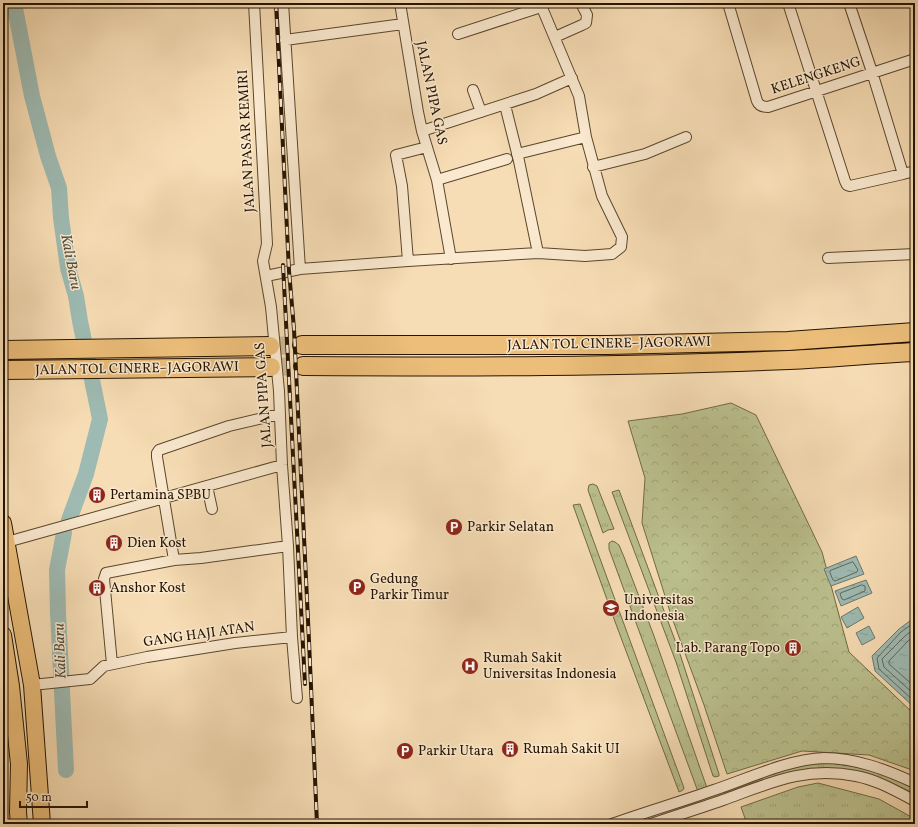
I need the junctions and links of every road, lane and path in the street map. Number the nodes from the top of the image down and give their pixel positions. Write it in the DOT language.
graph roads {
  1 [pos="254,3"];
  2 [pos="283,3"];
  3 [pos="581,3"];
  4 [pos="728,3"];
  5 [pos="788,3"];
  6 [pos="849,3"];
  7 [pos="402,4"];
  8 [pos="540,5"];
  9 [pos="403,24"];
  10 [pos="458,34"];
  11 [pos="555,37"];
  12 [pos="285,40"];
  13 [pos="915,59"];
  14 [pos="872,72"];
  15 [pos="572,78"];
  16 [pos="473,90"];
  17 [pos="816,90"];
  18 [pos="505,105"];
  19 [pos="481,112"];
  20 [pos="422,131"];
  21 [pos="586,137"];
  22 [pos="686,137"];
  23 [pos="427,147"];
  24 [pos="517,154"];
  25 [pos="507,159"];
  26 [pos="594,167"];
  27 [pos="915,171"];
  28 [pos="903,174"];
  29 [pos="437,180"];
  30 [pos="538,253"];
  31 [pos="915,254"];
  32 [pos="828,258"];
  33 [pos="451,259"];
  34 [pos="408,261"];
  35 [pos="300,269"];
  36 [pos="266,276"];
  37 [pos="915,332"];
  38 [pos="302,345"];
  39 [pos="270,346"];
  40 [pos="3,350"];
  41 [pos="915,352"];
  42 [pos="303,366"];
  43 [pos="271,367"];
  44 [pos="3,370"];
  45 [pos="280,414"];
  46 [pos="282,465"];
  47 [pos="207,486"];
  48 [pos="165,498"];
  49 [pos="212,509"];
  50 [pos="3,523"];
  51 [pos="7,542"];
  52 [pos="288,546"];
  53 [pos="174,560"];
  54 [pos="3,635"];
  55 [pos="292,637"];
  56 [pos="3,638"];
  57 [pos="112,664"];
  58 [pos="32,684"];
  59 [pos="297,698"];
  60 [pos="37,757"];
  61 [pos="18,759"];
  62 [pos="915,783"];
  63 [pos="915,801"];
  64 [pos="19,824"];
  65 [pos="42,824"];
  66 [pos="612,824"];
  67 [pos="651,824"];
  1 -- 36 [label="street, JALAN PASAR KEMIRI"];
  2 -- 12 [label="street"];
  3 -- 11 [label="street"];
  4 -- 17 [label="street, KELENGKENG"];
  5 -- 17 [label="street"];
  6 -- 14 [label="street"];
  7 -- 9 [label="street, JALAN PIPA GAS"];
  8 -- 10 [label="street"];
  8 -- 11 [label="street"];
  9 -- 12 [label="street"];
  9 -- 20 [label="street, JALAN PIPA GAS"];
  11 -- 15 [label="street"];
  12 -- 35 [label="street"];
  13 -- 14 [label="street, KELENGKENG"];
  14 -- 17 [label="street, KELENGKENG"];
  14 -- 28 [label="street"];
  15 -- 18 [label="street"];
  15 -- 21 [label="street"];
  16 -- 19 [label="street"];
  17 -- 28 [label="street"];
  18 -- 19 [label="street"];
  18 -- 24 [label="street"];
  19 -- 20 [label="street"];
  20 -- 23 [label="street, JALAN PIPA GAS"];
  21 -- 24 [label="street"];
  21 -- 26 [label="street"];
  22 -- 26 [label="street"];
  23 -- 29 [label="street, JALAN PIPA GAS"];
  23 -- 34 [label="street"];
  24 -- 30 [label="street"];
  25 -- 29 [label="street"];
  26 -- 30 [label="street"];
  27 -- 28 [label="street"];
  29 -- 33 [label="street, JALAN PIPA GAS"];
  30 -- 33 [label="street"];
  31 -- 32 [label="street"];
  33 -- 34 [label="street"];
  34 -- 35 [label="street"];
  35 -- 36 [label="street"];
  36 -- 45 [label="street, JALAN PIPA GAS"];
  37 -- 38 [label="highway, JALAN TOL CINERE–JAGORAWI"];
  39 -- 40 [label="highway, JALAN TOL CINERE–JAGORAWI"];
  41 -- 42 [label="highway, JALAN TOL CINERE–JAGORAWI"];
  43 -- 44 [label="highway, JALAN TOL CINERE–JAGORAWI"];
  45 -- 46 [label="street, JALAN PIPA GAS"];
  45 -- 48 [label="street"];
  46 -- 47 [label="street"];
  46 -- 52 [label="street, JALAN PIPA GAS"];
  47 -- 48 [label="street"];
  47 -- 49 [label="street"];
  48 -- 51 [label="street"];
  48 -- 53 [label="street"];
  50 -- 51 [label="main road"];
  51 -- 58 [label="main road"];
  52 -- 53 [label="street"];
  52 -- 55 [label="street, JALAN PIPA GAS"];
  53 -- 57 [label="street"];
  54 -- 56 [label="main road"];
  55 -- 57 [label="street, GANG HAJI ATAN"];
  55 -- 59 [label="street, JALAN PIPA GAS"];
  56 -- 61 [label="main road"];
  57 -- 58 [label="street, GANG HAJI ATAN"];
  58 -- 60 [label="main road"];
  60 -- 61 [label="main road"];
  60 -- 65 [label="main road"];
  61 -- 64 [label="main road"];
  62 -- 66 [label="street"];
  63 -- 67 [label="street"];
}
